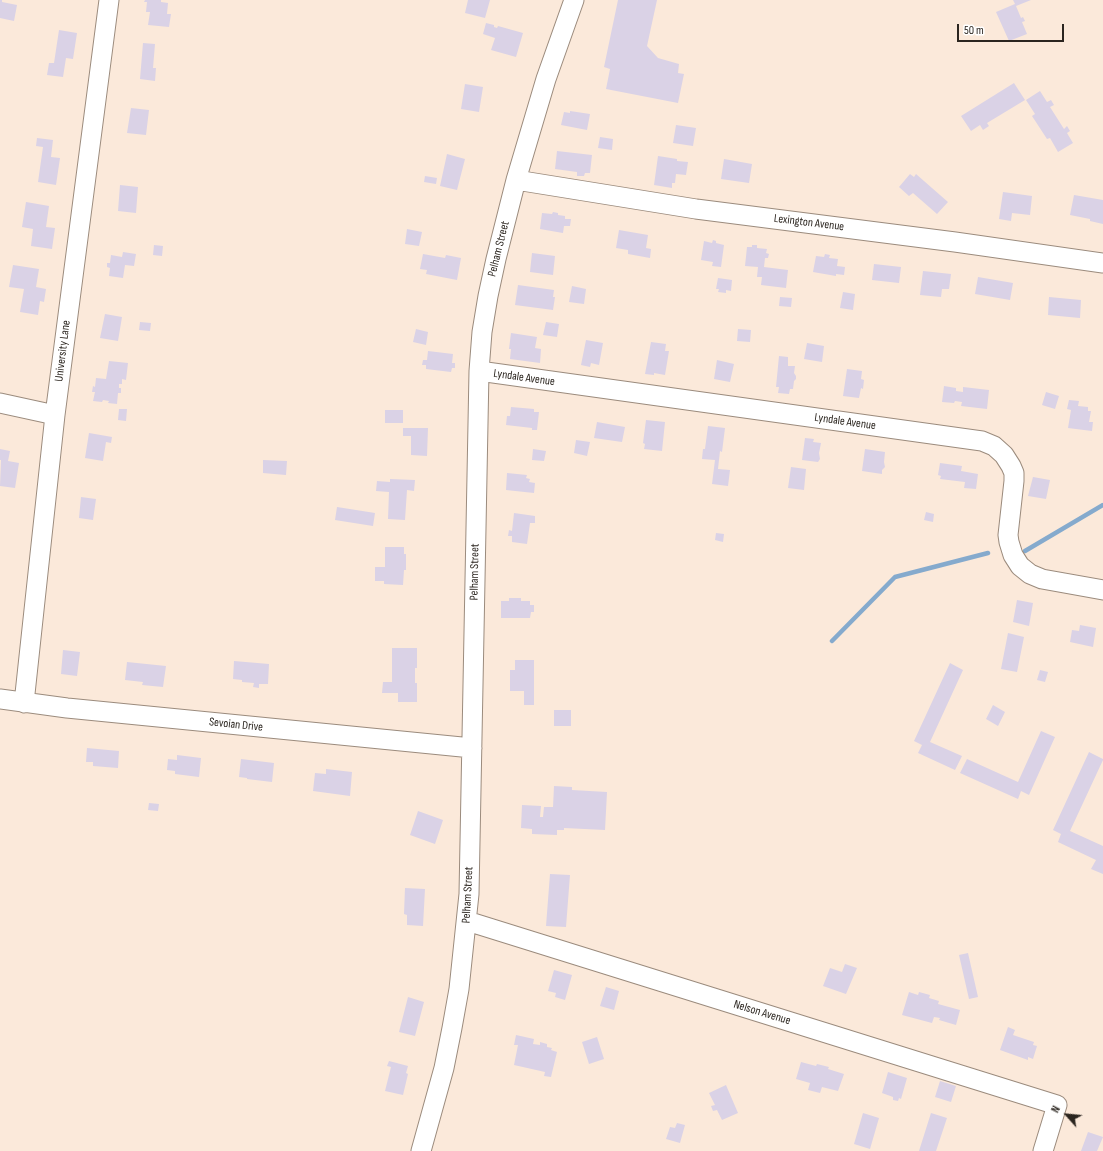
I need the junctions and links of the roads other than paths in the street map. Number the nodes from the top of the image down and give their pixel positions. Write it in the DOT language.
graph roads {
  1 [pos="109,0"];
  2 [pos="574,0"];
  3 [pos="516,180"];
  4 [pos="1103,263"];
  5 [pos="479,371"];
  6 [pos="0,403"];
  7 [pos="55,415"];
  8 [pos="1103,590"];
  9 [pos="0,699"];
  10 [pos="24,703"];
  11 [pos="472,748"];
  12 [pos="467,921"];
  13 [pos="421,1151"];
  14 [pos="1043,1151"];
  1 -- 7 [label="street, University Lane"];
  2 -- 3 [label="street, Pelham Street"];
  3 -- 4 [label="street, Lexington Avenue"];
  3 -- 5 [label="street, Pelham Street"];
  5 -- 8 [label="street, Lyndale Avenue"];
  5 -- 11 [label="street, Pelham Street"];
  6 -- 7 [label="street"];
  7 -- 10 [label="street, University Lane"];
  9 -- 10 [label="street, Sevoian Drive"];
  10 -- 11 [label="street, Sevoian Drive"];
  11 -- 12 [label="street, Pelham Street"];
  12 -- 13 [label="street, Pelham Street"];
  12 -- 14 [label="street, Nelson Avenue"];
}
